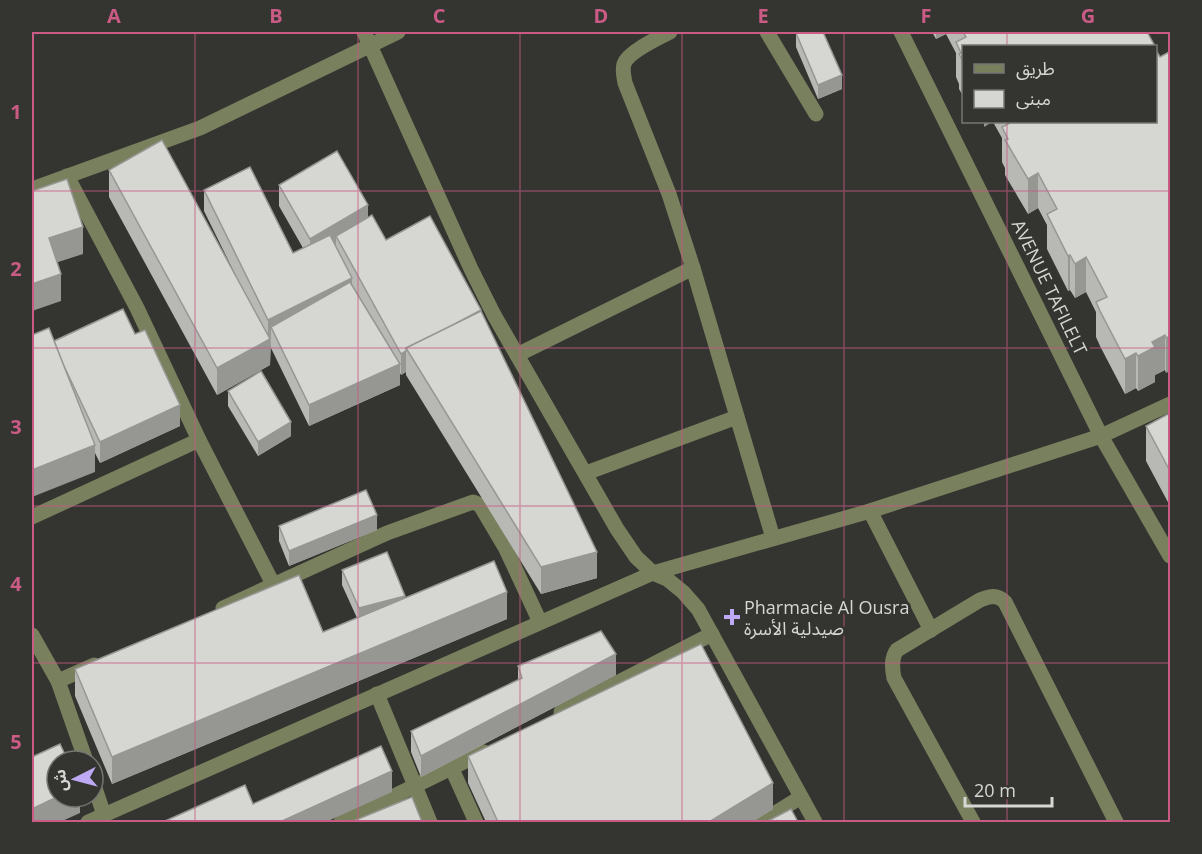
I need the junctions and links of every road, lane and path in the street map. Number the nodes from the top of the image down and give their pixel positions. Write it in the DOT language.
graph roads {
  1 [pos="398,32"];
  2 [pos="670,32"];
  3 [pos="767,32"];
  4 [pos="901,32"];
  5 [pos="368,39"];
  6 [pos="816,114"];
  7 [pos="67,176"];
  8 [pos="32,189"];
  9 [pos="693,268"];
  10 [pos="518,354"];
  11 [pos="1170,404"];
  12 [pos="737,417"];
  13 [pos="1101,436"];
  14 [pos="199,440"];
  15 [pos="586,473"];
  16 [pos="870,511"];
  17 [pos="32,517"];
  18 [pos="773,538"];
  19 [pos="1170,556"];
  20 [pos="653,573"];
  21 [pos="273,584"];
  22 [pos="207,615"];
  23 [pos="540,622"];
  24 [pos="931,630"];
  25 [pos="712,633"];
  26 [pos="32,635"];
  27 [pos="111,657"];
  28 [pos="58,681"];
  29 [pos="378,693"];
  30 [pos="545,720"];
  31 [pos="493,748"];
  32 [pos="82,749"];
  33 [pos="452,769"];
  34 [pos="417,787"];
  35 [pos="801,797"];
  36 [pos="96,820"];
  37 [pos="341,822"];
  38 [pos="430,822"];
  39 [pos="476,822"];
  40 [pos="761,822"];
  41 [pos="815,822"];
  42 [pos="973,822"];
  43 [pos="1116,822"];
  1 -- 5 [label="street"];
  2 -- 9 [label="street"];
  3 -- 6 [label="street"];
  4 -- 13 [label="street, AVENUE TAFILELT"];
  5 -- 7 [label="street"];
  5 -- 10 [label="street"];
  7 -- 8 [label="street"];
  7 -- 14 [label="street"];
  9 -- 10 [label="street"];
  9 -- 12 [label="street"];
  10 -- 15 [label="street"];
  11 -- 13 [label="street"];
  12 -- 15 [label="street"];
  12 -- 18 [label="street"];
  13 -- 16 [label="street"];
  13 -- 19 [label="street, AVENUE TAFILELT"];
  14 -- 17 [label="street"];
  14 -- 21 [label="street"];
  15 -- 20 [label="street"];
  16 -- 18 [label="street"];
  16 -- 24 [label="street"];
  18 -- 20 [label="street"];
  20 -- 23 [label="street"];
  20 -- 25 [label="street"];
  21 -- 22 [label="street"];
  21 -- 23 [label="street"];
  23 -- 29 [label="street"];
  24 -- 42 [label="street"];
  24 -- 43 [label="street"];
  25 -- 30 [label="street"];
  25 -- 35 [label="street"];
  26 -- 28 [label="street"];
  27 -- 28 [label="street"];
  28 -- 32 [label="street"];
  29 -- 34 [label="street"];
  29 -- 36 [label="street"];
  31 -- 33 [label="street"];
  33 -- 34 [label="street"];
  33 -- 39 [label="street"];
  34 -- 37 [label="street"];
  34 -- 38 [label="street"];
  35 -- 40 [label="street"];
  35 -- 41 [label="street"];
}
